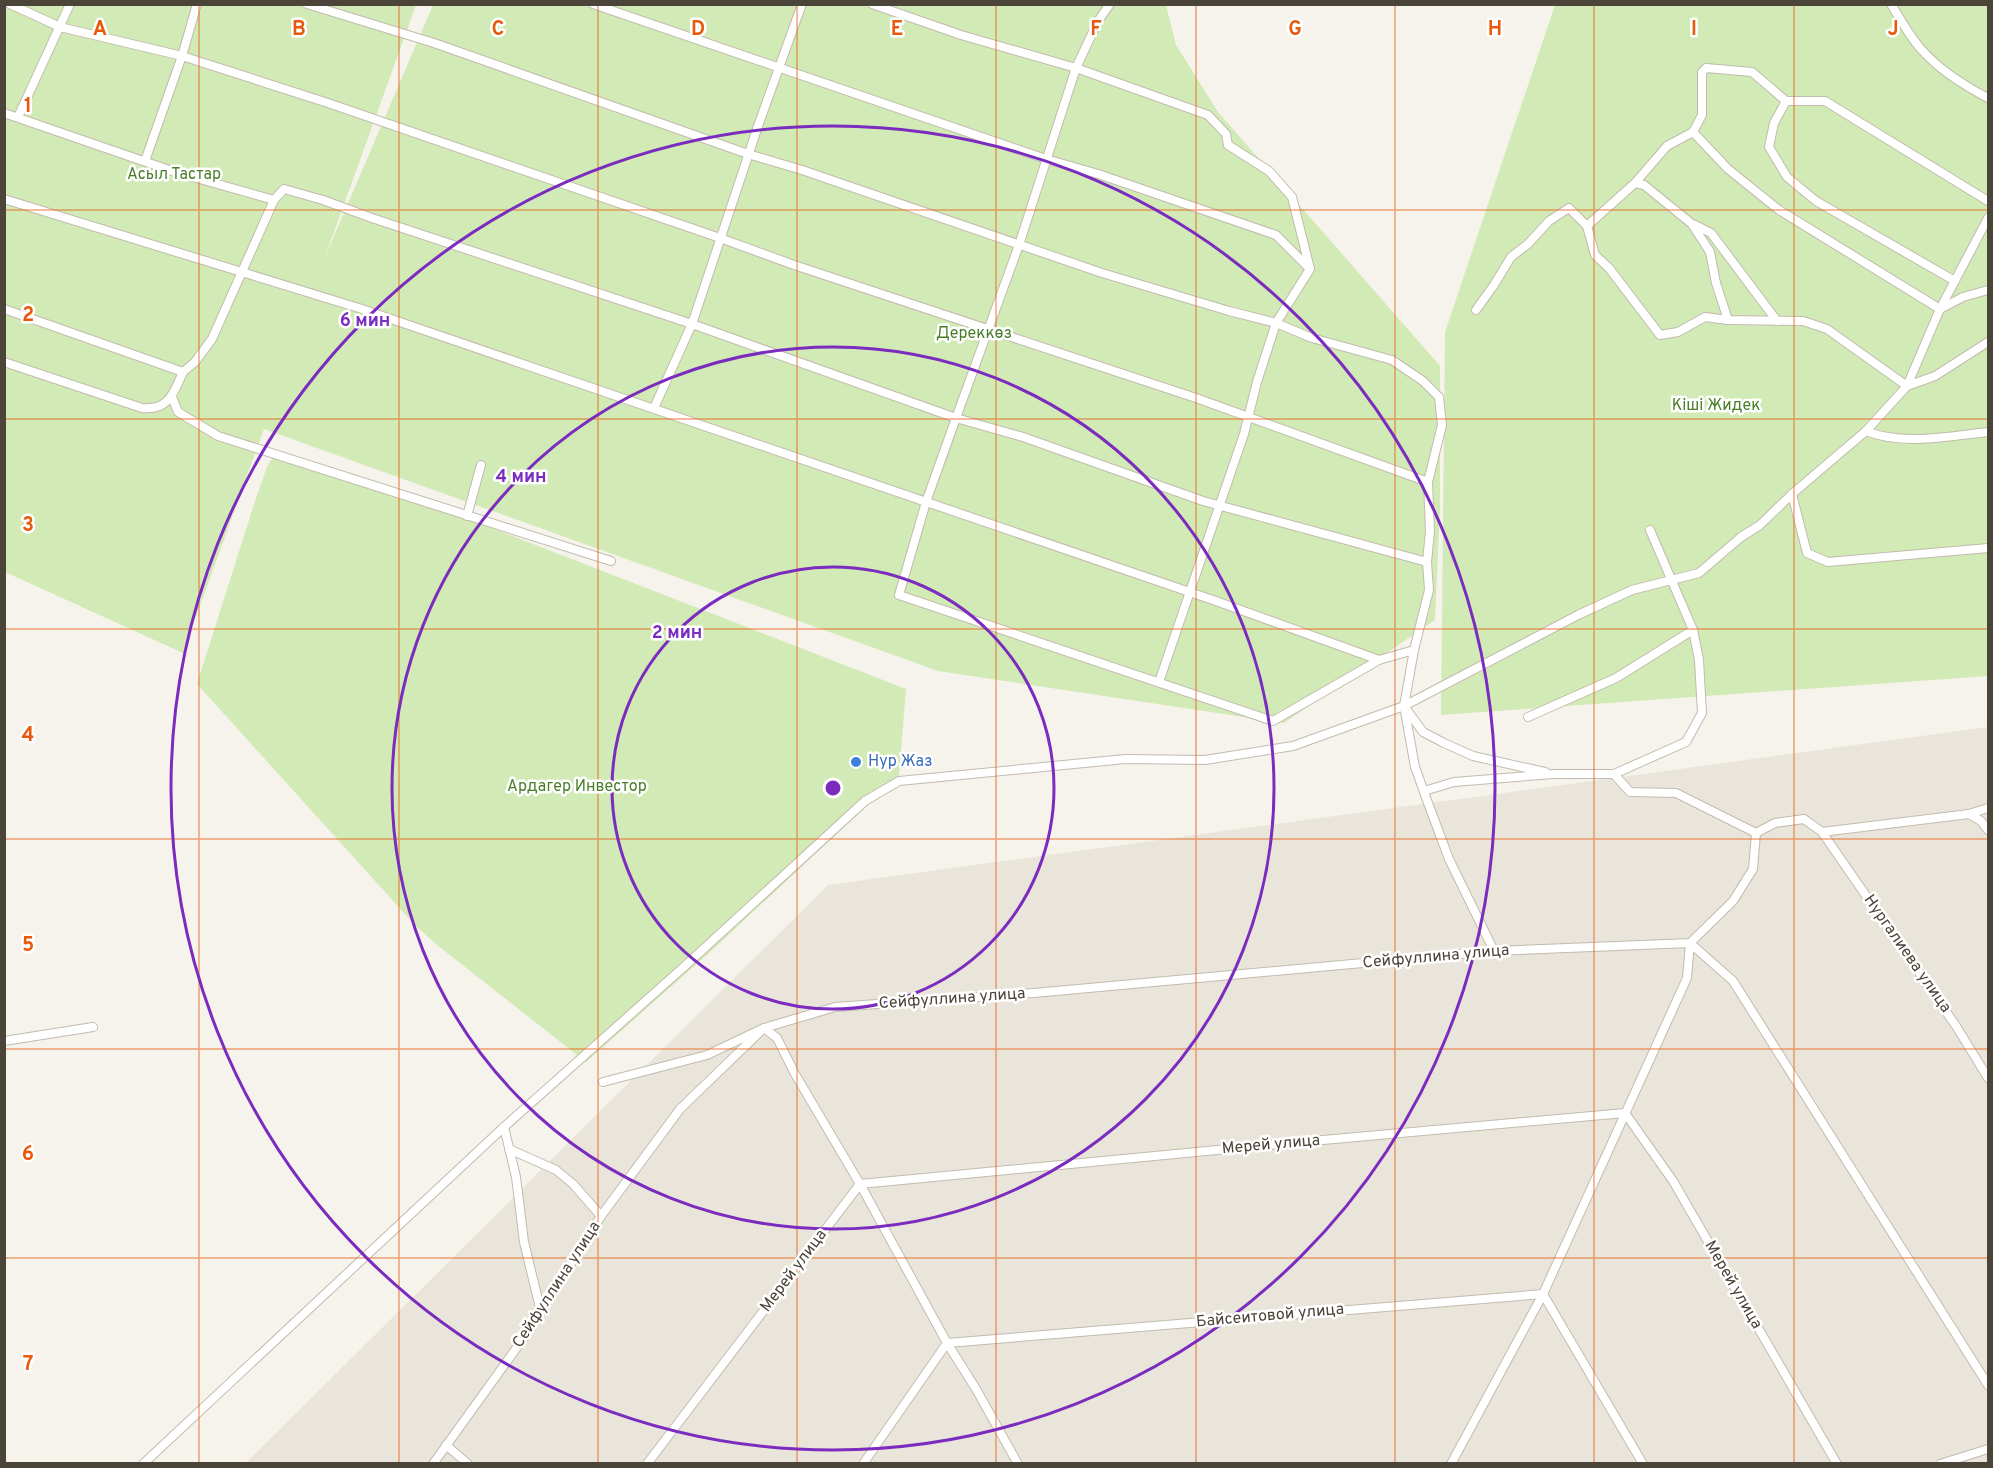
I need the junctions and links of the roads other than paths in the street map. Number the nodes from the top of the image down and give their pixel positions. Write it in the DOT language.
graph roads {
  1 [pos="10,4"];
  2 [pos="70,4"];
  3 [pos="197,4"];
  4 [pos="307,4"];
  5 [pos="593,4"];
  6 [pos="802,4"];
  7 [pos="872,4"];
  8 [pos="1110,4"];
  9 [pos="1891,4"];
  10 [pos="60,27"];
  11 [pos="182,56"];
  12 [pos="778,68"];
  13 [pos="1076,68"];
  14 [pos="1989,98"];
  15 [pos="1786,100"];
  16 [pos="4,113"];
  17 [pos="18,117"];
  18 [pos="1693,132"];
  19 [pos="748,154"];
  20 [pos="1046,159"];
  21 [pos="146,161"];
  22 [pos="1635,183"];
  23 [pos="4,199"];
  24 [pos="274,200"];
  25 [pos="1989,201"];
  26 [pos="1989,218"];
  27 [pos="1692,224"];
  28 [pos="1587,226"];
  29 [pos="720,238"];
  30 [pos="1019,245"];
  31 [pos="1310,269"];
  32 [pos="241,273"];
  33 [pos="1955,281"];
  34 [pos="1989,290"];
  35 [pos="4,309"];
  36 [pos="1940,309"];
  37 [pos="1476,310"];
  38 [pos="1728,320"];
  39 [pos="1777,321"];
  40 [pos="1276,323"];
  41 [pos="692,324"];
  42 [pos="987,330"];
  43 [pos="1989,342"];
  44 [pos="4,362"];
  45 [pos="183,372"];
  46 [pos="1907,386"];
  47 [pos="171,397"];
  48 [pos="654,408"];
  49 [pos="1248,417"];
  50 [pos="956,418"];
  51 [pos="1866,430"];
  52 [pos="1989,432"];
  53 [pos="481,465"];
  54 [pos="1428,482"];
  55 [pos="1792,494"];
  56 [pos="926,502"];
  57 [pos="1220,505"];
  58 [pos="467,516"];
  59 [pos="1650,530"];
  60 [pos="1989,548"];
  61 [pos="610,561"];
  62 [pos="1426,562"];
  63 [pos="1671,579"];
  64 [pos="1190,592"];
  65 [pos="1693,630"];
  66 [pos="1414,650"];
  67 [pos="1379,660"];
  68 [pos="1159,681"];
  69 [pos="1404,706"];
  70 [pos="1528,717"];
  71 [pos="1553,774"];
  72 [pos="1614,774"];
  73 [pos="1424,791"];
  74 [pos="1989,808"];
  75 [pos="1969,814"];
  76 [pos="1989,830"];
  77 [pos="1822,832"];
  78 [pos="1756,833"];
  79 [pos="1690,944"];
  80 [pos="1494,951"];
  81 [pos="93,1027"];
  82 [pos="764,1028"];
  83 [pos="4,1041"];
  84 [pos="1989,1078"];
  85 [pos="603,1082"];
  86 [pos="1625,1113"];
  87 [pos="504,1128"];
  88 [pos="509,1149"];
  89 [pos="860,1184"];
  90 [pos="601,1216"];
  91 [pos="1543,1294"];
  92 [pos="541,1312"];
  93 [pos="947,1343"];
  94 [pos="1989,1385"];
  95 [pos="446,1445"];
  96 [pos="1989,1449"];
  97 [pos="143,1464"];
  98 [pos="433,1464"];
  99 [pos="468,1464"];
  100 [pos="647,1464"];
  101 [pos="863,1464"];
  102 [pos="1018,1464"];
  103 [pos="1451,1464"];
  104 [pos="1643,1464"];
  105 [pos="1837,1464"];
  106 [pos="1940,1464"];
  1 -- 10 [label="street"];
  2 -- 10 [label="street"];
  3 -- 11 [label="street"];
  4 -- 19 [label="street"];
  5 -- 12 [label="street"];
  6 -- 12 [label="street"];
  7 -- 13 [label="street"];
  8 -- 13 [label="street"];
  9 -- 14 [label="street"];
  10 -- 11 [label="street"];
  10 -- 17 [label="street"];
  11 -- 21 [label="street"];
  11 -- 29 [label="street"];
  12 -- 19 [label="street"];
  12 -- 20 [label="street"];
  13 -- 20 [label="street"];
  13 -- 31 [label="street"];
  15 -- 18 [label="street"];
  15 -- 25 [label="street"];
  15 -- 33 [label="street"];
  16 -- 17 [label="street"];
  17 -- 21 [label="street"];
  18 -- 22 [label="street"];
  18 -- 36 [label="street"];
  19 -- 29 [label="street"];
  19 -- 30 [label="street"];
  20 -- 30 [label="street"];
  20 -- 31 [label="street"];
  21 -- 24 [label="street"];
  22 -- 27 [label="street"];
  22 -- 28 [label="street"];
  23 -- 32 [label="street"];
  24 -- 32 [label="street"];
  24 -- 41 [label="street"];
  26 -- 33 [label="street"];
  27 -- 38 [label="street"];
  27 -- 39 [label="street"];
  28 -- 37 [label="street"];
  28 -- 38 [label="street"];
  29 -- 41 [label="street"];
  29 -- 42 [label="street"];
  30 -- 40 [label="street"];
  30 -- 42 [label="street"];
  31 -- 40 [label="street"];
  32 -- 45 [label="street"];
  32 -- 48 [label="street"];
  33 -- 36 [label="street"];
  34 -- 36 [label="street"];
  35 -- 45 [label="street"];
  36 -- 46 [label="street"];
  38 -- 39 [label="street"];
  39 -- 46 [label="street"];
  40 -- 49 [label="street"];
  40 -- 54 [label="street"];
  41 -- 48 [label="street"];
  41 -- 50 [label="street"];
  42 -- 49 [label="street"];
  42 -- 50 [label="street"];
  43 -- 46 [label="street"];
  44 -- 47 [label="street"];
  45 -- 47 [label="street"];
  46 -- 51 [label="street"];
  47 -- 58 [label="street"];
  48 -- 56 [label="street"];
  49 -- 54 [label="street"];
  49 -- 57 [label="street"];
  50 -- 56 [label="street"];
  50 -- 57 [label="street"];
  51 -- 52 [label="street"];
  51 -- 55 [label="street"];
  53 -- 58 [label="street"];
  54 -- 62 [label="street"];
  55 -- 60 [label="street"];
  55 -- 63 [label="street"];
  56 -- 64 [label="street"];
  56 -- 68 [label="street"];
  57 -- 62 [label="street"];
  57 -- 64 [label="street"];
  58 -- 61 [label="street"];
  59 -- 63 [label="street"];
  62 -- 66 [label="street"];
  63 -- 65 [label="street"];
  63 -- 69 [label="street"];
  64 -- 67 [label="street"];
  64 -- 68 [label="street"];
  65 -- 70 [label="street"];
  65 -- 72 [label="street"];
  66 -- 67 [label="street"];
  66 -- 69 [label="street"];
  67 -- 68 [label="street"];
  69 -- 71 [label="street"];
  69 -- 73 [label="street"];
  69 -- 87 [label="street"];
  71 -- 72 [label="street"];
  71 -- 73 [label="street"];
  72 -- 78 [label="street"];
  73 -- 80 [label="street"];
  74 -- 75 [label="street"];
  75 -- 76 [label="street"];
  75 -- 77 [label="street"];
  77 -- 78 [label="street"];
  77 -- 84 [label="street, Нургалиева улица"];
  78 -- 79 [label="street"];
  79 -- 80 [label="street, Сейфуллина улица"];
  79 -- 86 [label="street"];
  79 -- 94 [label="street"];
  80 -- 82 [label="street, Сейфуллина улица"];
  81 -- 83 [label="street"];
  82 -- 85 [label="street"];
  82 -- 89 [label="street"];
  82 -- 90 [label="street, Сейфуллина улица"];
  86 -- 89 [label="street, Мерей улица"];
  86 -- 91 [label="street"];
  86 -- 105 [label="street, Мерей улица"];
  87 -- 88 [label="street"];
  87 -- 97 [label="street"];
  88 -- 90 [label="street"];
  88 -- 92 [label="street"];
  89 -- 93 [label="street"];
  89 -- 100 [label="street, Мерей улица"];
  90 -- 92 [label="street, Сейфуллина улица"];
  91 -- 93 [label="street, Байсеитовой улица"];
  91 -- 103 [label="street"];
  91 -- 104 [label="street"];
  92 -- 95 [label="street, Сейфуллина улица"];
  93 -- 101 [label="street"];
  93 -- 102 [label="street"];
  95 -- 98 [label="street, Сейфуллина улица"];
  95 -- 99 [label="street"];
  96 -- 106 [label="street"];
}
